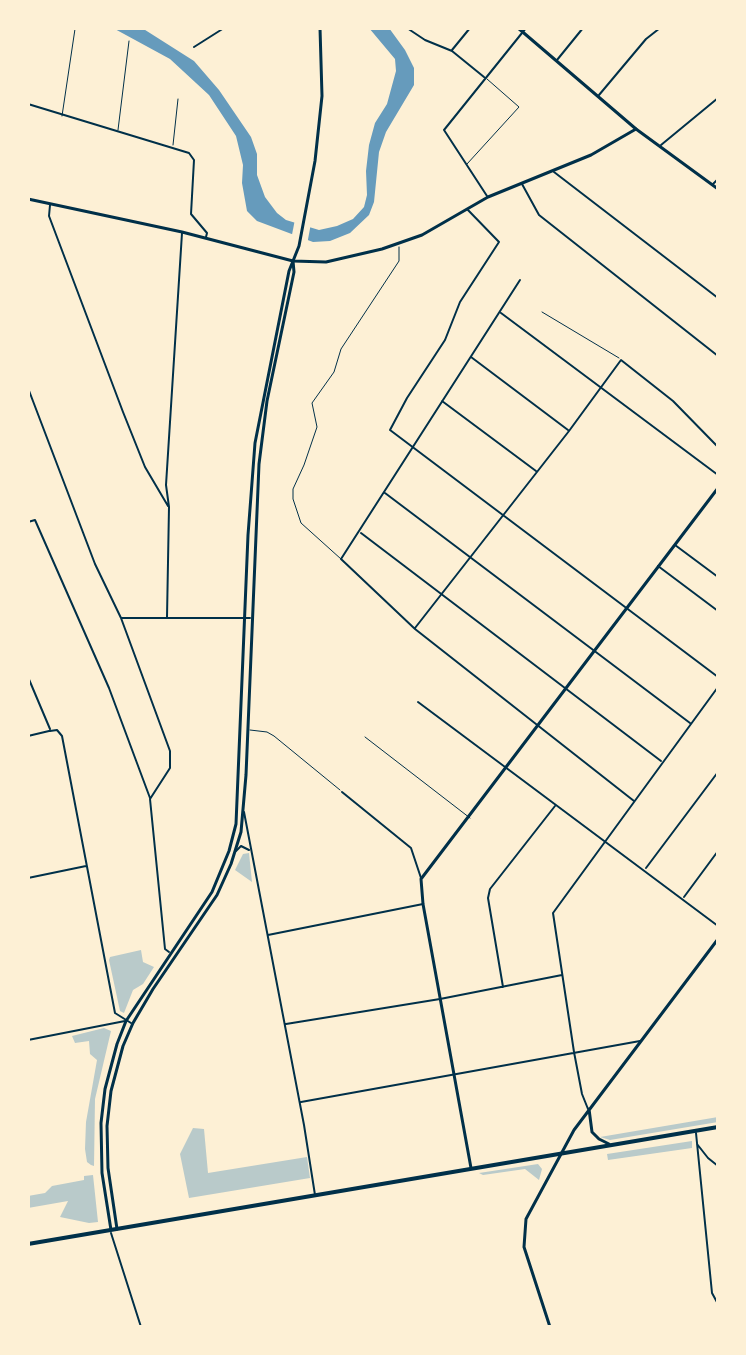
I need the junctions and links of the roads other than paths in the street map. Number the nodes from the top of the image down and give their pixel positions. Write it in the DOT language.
graph roads {
  1 [pos="224,28"];
  2 [pos="320,28"];
  3 [pos="470,28"];
  4 [pos="518,28"];
  5 [pos="583,28"];
  6 [pos="660,28"];
  7 [pos="75,29"];
  8 [pos="410,29"];
  9 [pos="524,30"];
  10 [pos="129,41"];
  11 [pos="194,47"];
  12 [pos="452,51"];
  13 [pos="556,61"];
  14 [pos="485,78"];
  15 [pos="598,96"];
  16 [pos="718,98"];
  17 [pos="178,99"];
  18 [pos="28,104"];
  19 [pos="62,116"];
  20 [pos="636,129"];
  21 [pos="118,132"];
  22 [pos="660,146"];
  23 [pos="172,148"];
  24 [pos="467,164"];
  25 [pos="552,170"];
  26 [pos="718,179"];
  27 [pos="521,182"];
  28 [pos="712,184"];
  29 [pos="718,189"];
  30 [pos="488,197"];
  31 [pos="28,199"];
  32 [pos="50,203"];
  33 [pos="466,209"];
  34 [pos="182,232"];
  35 [pos="206,238"];
  36 [pos="398,244"];
  37 [pos="293,261"];
  38 [pos="520,280"];
  39 [pos="718,298"];
  40 [pos="542,312"];
  41 [pos="500,313"];
  42 [pos="718,356"];
  43 [pos="471,357"];
  44 [pos="621,360"];
  45 [pos="28,388"];
  46 [pos="600,390"];
  47 [pos="442,401"];
  48 [pos="569,431"];
  49 [pos="415,446"];
  50 [pos="718,447"];
  51 [pos="537,472"];
  52 [pos="718,475"];
  53 [pos="718,488"];
  54 [pos="384,493"];
  55 [pos="169,507"];
  56 [pos="504,515"];
  57 [pos="28,522"];
  58 [pos="360,532"];
  59 [pos="674,545"];
  60 [pos="472,557"];
  61 [pos="341,559"];
  62 [pos="658,566"];
  63 [pos="718,577"];
  64 [pos="441,596"];
  65 [pos="627,606"];
  66 [pos="718,611"];
  67 [pos="167,617"];
  68 [pos="121,618"];
  69 [pos="245,618"];
  70 [pos="251,618"];
  71 [pos="415,629"];
  72 [pos="595,650"];
  73 [pos="28,677"];
  74 [pos="718,677"];
  75 [pos="718,687"];
  76 [pos="567,689"];
  77 [pos="418,702"];
  78 [pos="691,723"];
  79 [pos="538,727"];
  80 [pos="247,729"];
  81 [pos="50,731"];
  82 [pos="28,736"];
  83 [pos="365,737"];
  84 [pos="662,761"];
  85 [pos="507,768"];
  86 [pos="718,772"];
  87 [pos="342,792"];
  88 [pos="150,799"];
  89 [pos="634,801"];
  90 [pos="556,805"];
  91 [pos="244,811"];
  92 [pos="470,818"];
  93 [pos="606,841"];
  94 [pos="236,851"];
  95 [pos="250,851"];
  96 [pos="718,851"];
  97 [pos="87,866"];
  98 [pos="645,869"];
  99 [pos="28,878"];
  100 [pos="421,879"];
  101 [pos="683,898"];
  102 [pos="423,904"];
  103 [pos="718,926"];
  104 [pos="267,935"];
  105 [pos="718,939"];
  106 [pos="171,954"];
  107 [pos="562,975"];
  108 [pos="503,987"];
  109 [pos="440,999"];
  110 [pos="126,1021"];
  111 [pos="133,1023"];
  112 [pos="285,1024"];
  113 [pos="28,1040"];
  114 [pos="640,1041"];
  115 [pos="574,1052"];
  116 [pos="456,1075"];
  117 [pos="300,1102"];
  118 [pos="589,1109"];
  119 [pos="718,1127"];
  120 [pos="695,1131"];
  121 [pos="697,1143"];
  122 [pos="614,1146"];
  123 [pos="559,1156"];
  124 [pos="718,1166"];
  125 [pos="471,1170"];
  126 [pos="315,1196"];
  127 [pos="114,1229"];
  128 [pos="28,1244"];
  129 [pos="718,1304"];
  130 [pos="141,1327"];
  131 [pos="550,1327"];
  1 -- 11 [label="street"];
  2 -- 37 [label="main road"];
  3 -- 12 [label="street"];
  4 -- 9 [label="main road"];
  5 -- 13 [label="street"];
  6 -- 15 [label="street"];
  7 -- 19 [label="lane"];
  8 -- 12 [label="street"];
  9 -- 13 [label="main road"];
  9 -- 14 [label="street"];
  10 -- 21 [label="lane"];
  12 -- 14 [label="street"];
  13 -- 15 [label="main road"];
  14 -- 24 [label="street"];
  14 -- 24 [label="lane"];
  15 -- 20 [label="main road"];
  16 -- 22 [label="street"];
  17 -- 23 [label="lane"];
  18 -- 19 [label="street"];
  19 -- 21 [label="street"];
  20 -- 22 [label="main road"];
  20 -- 25 [label="main road"];
  21 -- 23 [label="street"];
  22 -- 28 [label="main road"];
  23 -- 35 [label="street"];
  24 -- 30 [label="street"];
  25 -- 27 [label="main road"];
  25 -- 39 [label="street"];
  26 -- 28 [label="street"];
  27 -- 30 [label="main road"];
  27 -- 42 [label="street"];
  28 -- 29 [label="main road"];
  30 -- 33 [label="main road"];
  31 -- 32 [label="main road"];
  32 -- 34 [label="main road"];
  32 -- 55 [label="street"];
  33 -- 36 [label="main road"];
  33 -- 49 [label="street"];
  34 -- 35 [label="main road"];
  34 -- 55 [label="street"];
  35 -- 37 [label="main road"];
  36 -- 37 [label="main road"];
  36 -- 61 [label="lane"];
  37 -- 69 [label="main road"];
  37 -- 70 [label="main road"];
  38 -- 41 [label="street"];
  40 -- 44 [label="lane"];
  41 -- 43 [label="street"];
  41 -- 46 [label="street"];
  43 -- 47 [label="street"];
  43 -- 48 [label="street"];
  44 -- 46 [label="street"];
  44 -- 50 [label="street"];
  45 -- 68 [label="street"];
  46 -- 48 [label="street"];
  46 -- 52 [label="street"];
  47 -- 49 [label="street"];
  47 -- 51 [label="street"];
  48 -- 51 [label="street"];
  49 -- 54 [label="street"];
  49 -- 56 [label="street"];
  51 -- 56 [label="street"];
  53 -- 59 [label="main road"];
  54 -- 58 [label="street"];
  54 -- 60 [label="street"];
  55 -- 67 [label="street"];
  56 -- 60 [label="street"];
  56 -- 65 [label="street"];
  57 -- 88 [label="street"];
  58 -- 61 [label="street"];
  58 -- 64 [label="street"];
  59 -- 62 [label="main road"];
  59 -- 63 [label="street"];
  60 -- 64 [label="street"];
  60 -- 72 [label="street"];
  61 -- 71 [label="street"];
  62 -- 65 [label="main road"];
  62 -- 66 [label="street"];
  64 -- 71 [label="street"];
  64 -- 76 [label="street"];
  65 -- 72 [label="main road"];
  65 -- 74 [label="street"];
  67 -- 68 [label="street"];
  67 -- 69 [label="street"];
  68 -- 88 [label="street"];
  69 -- 70 [label="street"];
  69 -- 106 [label="main road"];
  70 -- 80 [label="main road"];
  71 -- 79 [label="street"];
  72 -- 76 [label="main road"];
  72 -- 78 [label="street"];
  73 -- 81 [label="street"];
  75 -- 78 [label="street"];
  76 -- 79 [label="main road"];
  76 -- 84 [label="street"];
  77 -- 85 [label="street"];
  78 -- 84 [label="street"];
  79 -- 85 [label="main road"];
  79 -- 89 [label="street"];
  80 -- 87 [label="lane"];
  80 -- 91 [label="main road"];
  81 -- 82 [label="street"];
  81 -- 97 [label="street"];
  83 -- 92 [label="lane"];
  84 -- 89 [label="street"];
  85 -- 90 [label="street"];
  85 -- 92 [label="main road"];
  86 -- 98 [label="street"];
  87 -- 100 [label="street"];
  88 -- 106 [label="street"];
  89 -- 93 [label="street"];
  90 -- 93 [label="street"];
  90 -- 108 [label="street"];
  91 -- 94 [label="main road"];
  91 -- 95 [label="street"];
  92 -- 100 [label="main road"];
  93 -- 98 [label="street"];
  93 -- 107 [label="street"];
  94 -- 95 [label="street"];
  94 -- 111 [label="main road"];
  95 -- 104 [label="street"];
  96 -- 101 [label="street"];
  97 -- 99 [label="street"];
  97 -- 110 [label="street"];
  98 -- 101 [label="street"];
  100 -- 102 [label="main road"];
  101 -- 103 [label="street"];
  102 -- 104 [label="street"];
  102 -- 109 [label="main road"];
  104 -- 112 [label="street"];
  105 -- 114 [label="main road"];
  106 -- 110 [label="main road"];
  107 -- 108 [label="street"];
  107 -- 115 [label="street"];
  108 -- 109 [label="street"];
  109 -- 112 [label="street"];
  109 -- 116 [label="main road"];
  110 -- 111 [label="street"];
  110 -- 113 [label="street"];
  110 -- 127 [label="main road"];
  111 -- 127 [label="main road"];
  112 -- 117 [label="street"];
  114 -- 115 [label="street"];
  114 -- 118 [label="main road"];
  115 -- 116 [label="street"];
  115 -- 118 [label="street"];
  116 -- 117 [label="street"];
  116 -- 125 [label="main road"];
  117 -- 126 [label="street"];
  118 -- 122 [label="main road"];
  118 -- 123 [label="main road"];
  119 -- 120 [label="highway"];
  120 -- 121 [label="street"];
  120 -- 122 [label="highway"];
  121 -- 124 [label="street"];
  121 -- 129 [label="street"];
  122 -- 123 [label="highway"];
  123 -- 125 [label="highway"];
  123 -- 131 [label="main road"];
  125 -- 126 [label="highway"];
  126 -- 127 [label="highway"];
  127 -- 128 [label="highway"];
  127 -- 130 [label="street"];
}
